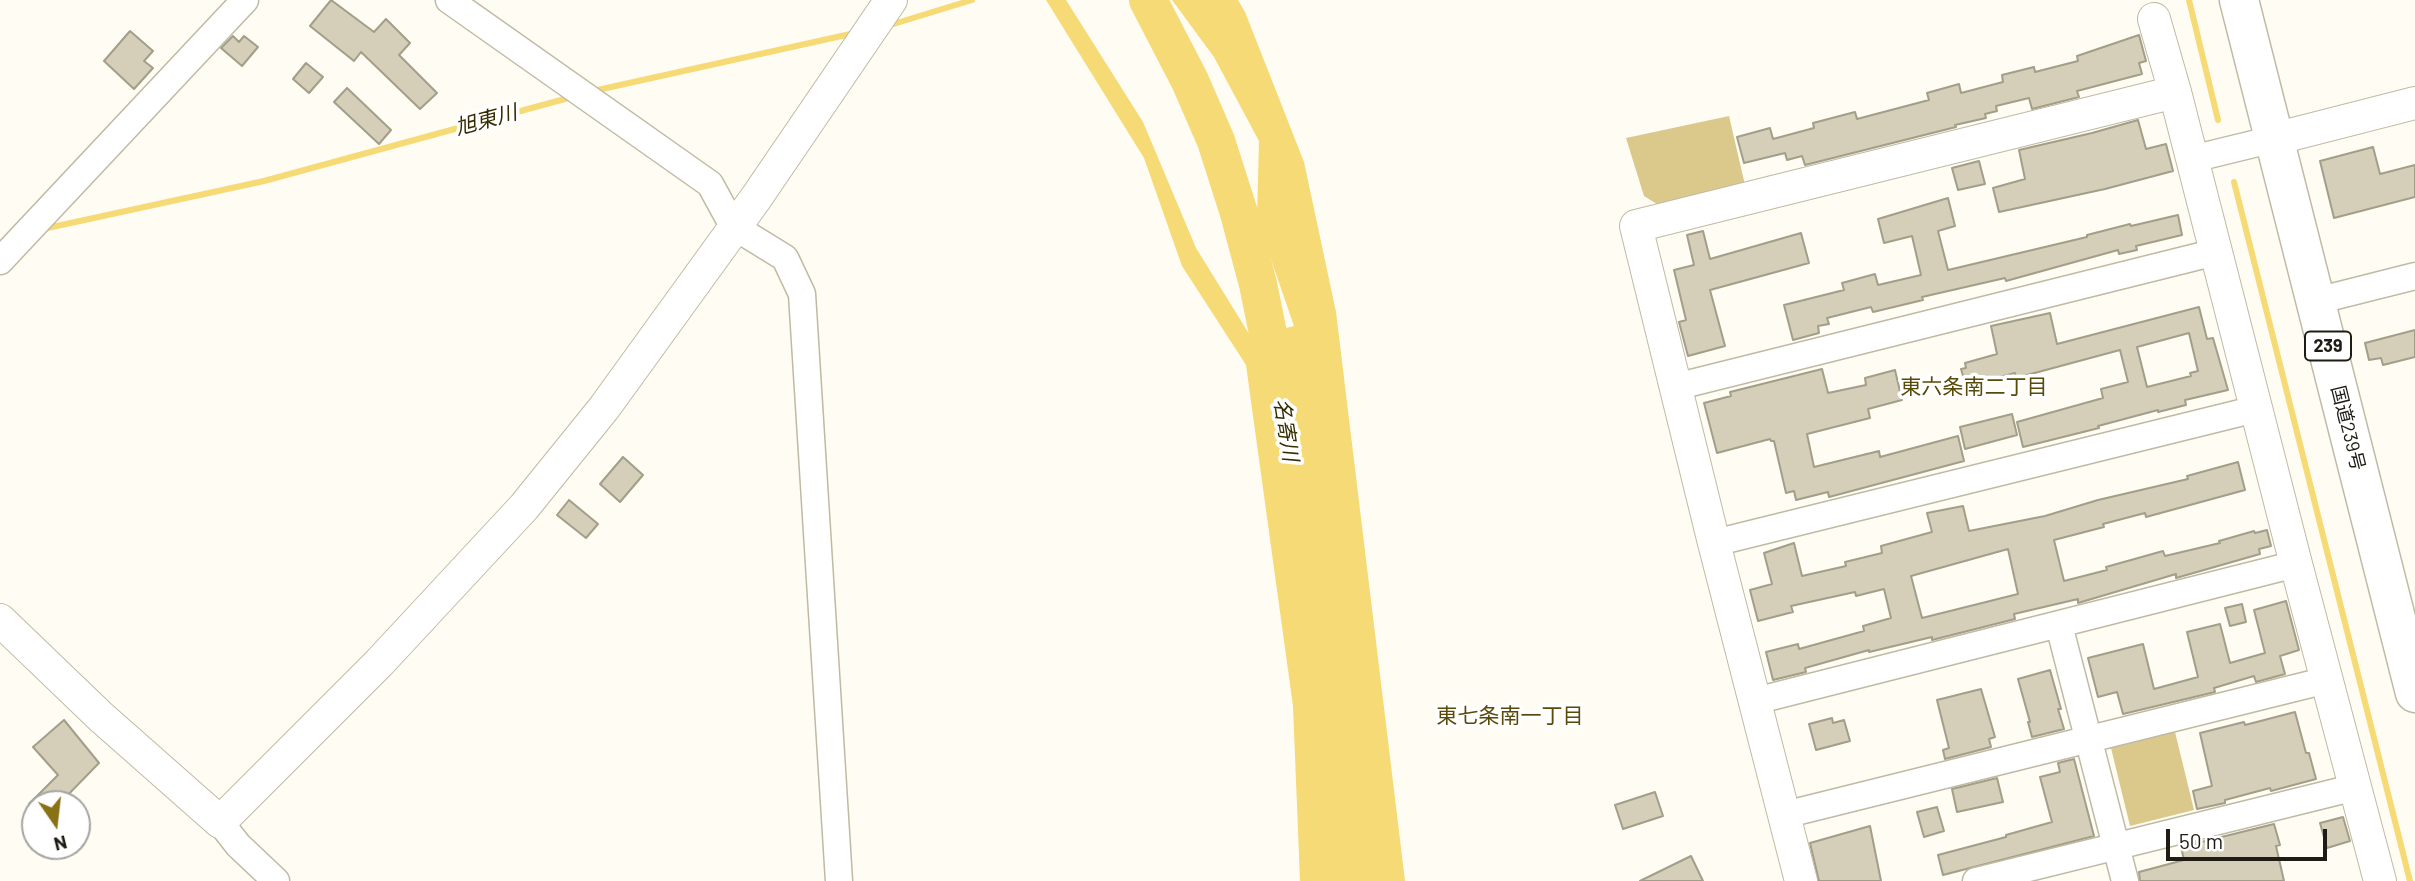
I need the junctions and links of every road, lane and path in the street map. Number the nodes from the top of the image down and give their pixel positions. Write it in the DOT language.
graph roads {
  1 [pos="245,0"];
  2 [pos="449,0"];
  3 [pos="891,0"];
  4 [pos="2239,0"];
  5 [pos="2154,19"];
  6 [pos="2175,92"];
  7 [pos="2415,103"];
  8 [pos="2274,139"];
  9 [pos="2192,159"];
  10 [pos="733,226"];
  11 [pos="2216,252"];
  12 [pos="0,261"];
  13 [pos="2415,276"];
  14 [pos="2316,301"];
  15 [pos="1675,387"];
  16 [pos="2256,409"];
  17 [pos="1714,543"];
  18 [pos="2296,564"];
  19 [pos="0,620"];
  20 [pos="2059,625"];
  21 [pos="2327,680"];
  22 [pos="2415,693"];
  23 [pos="1755,701"];
  24 [pos="2089,740"];
  25 [pos="2356,787"];
  26 [pos="1784,816"];
  27 [pos="220,822"];
  28 [pos="2116,847"];
  29 [pos="276,881"];
  30 [pos="839,881"];
  31 [pos="1801,881"];
  32 [pos="1976,881"];
  33 [pos="2125,881"];
  34 [pos="2380,881"];
  1 -- 12 [label="street"];
  2 -- 10 [label="street"];
  3 -- 10 [label="street"];
  4 -- 8 [label="highway, 国道239号 / 239"];
  5 -- 6 [label="street"];
  6 -- 9 [label="street"];
  6 -- 15 [label="street"];
  7 -- 8 [label="street"];
  8 -- 9 [label="street"];
  8 -- 14 [label="highway, 国道239号 / 239"];
  9 -- 11 [label="street"];
  10 -- 27 [label="street"];
  10 -- 30 [label="street"];
  11 -- 15 [label="street"];
  11 -- 16 [label="street"];
  13 -- 14 [label="street"];
  14 -- 22 [label="highway, 国道239号 / 239"];
  15 -- 17 [label="street"];
  16 -- 17 [label="street"];
  16 -- 18 [label="street"];
  17 -- 23 [label="street"];
  18 -- 20 [label="street"];
  18 -- 21 [label="street"];
  19 -- 27 [label="street"];
  20 -- 23 [label="street"];
  20 -- 24 [label="street"];
  21 -- 24 [label="street"];
  21 -- 25 [label="street"];
  23 -- 26 [label="street"];
  24 -- 26 [label="street"];
  24 -- 28 [label="street"];
  25 -- 28 [label="street"];
  25 -- 34 [label="street"];
  26 -- 31 [label="street"];
  27 -- 29 [label="street"];
  28 -- 32 [label="street"];
  28 -- 33 [label="street"];
}
